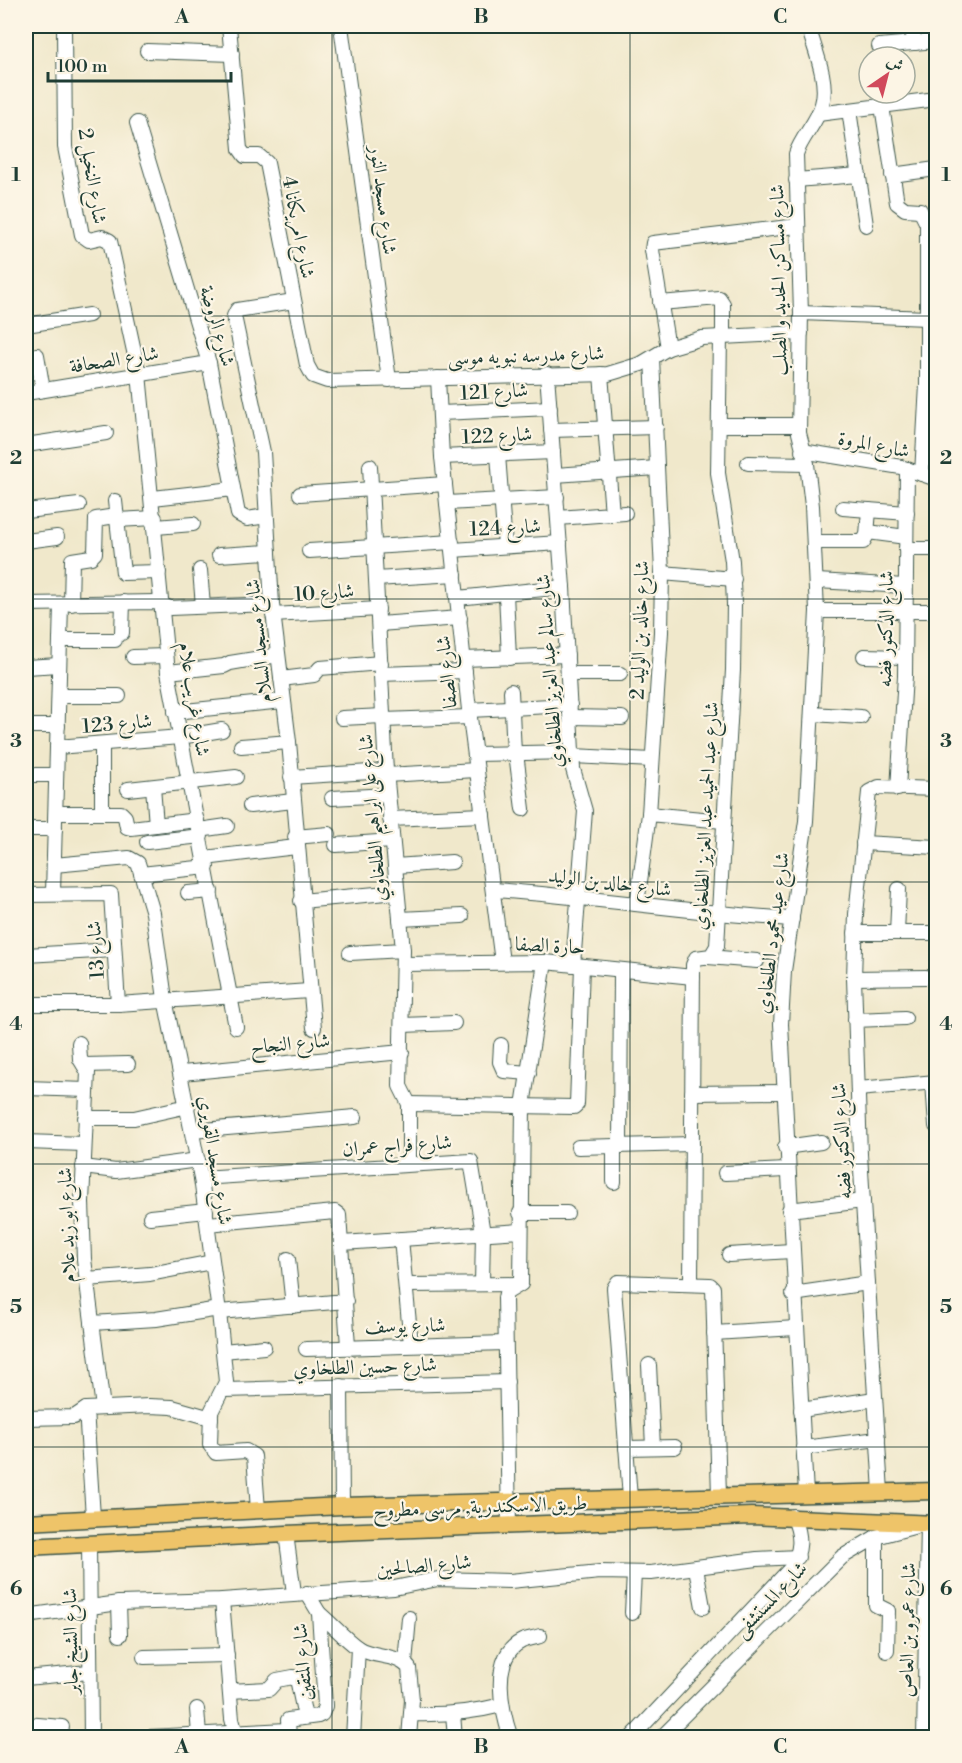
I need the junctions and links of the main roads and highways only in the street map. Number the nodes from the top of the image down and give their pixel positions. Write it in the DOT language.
graph roads {
  1 [pos="936,1491"];
  2 [pos="567,1500"];
  3 [pos="26,1522"];
  4 [pos="568,1524"];
  5 [pos="932,1524"];
  6 [pos="26,1547"];
  1 -- 2 [label="main road, طريق الاسكندرية, مرسى مطروح"];
  2 -- 3 [label="main road, طريق الاسكندرية, مرسى مطروح"];
  2 -- 4 [label="main road"];
  4 -- 5 [label="main road, طريق الاسكندرية, مرسى مطروح"];
  4 -- 6 [label="main road, طريق الاسكندرية, مرسى مطروح"];
}
